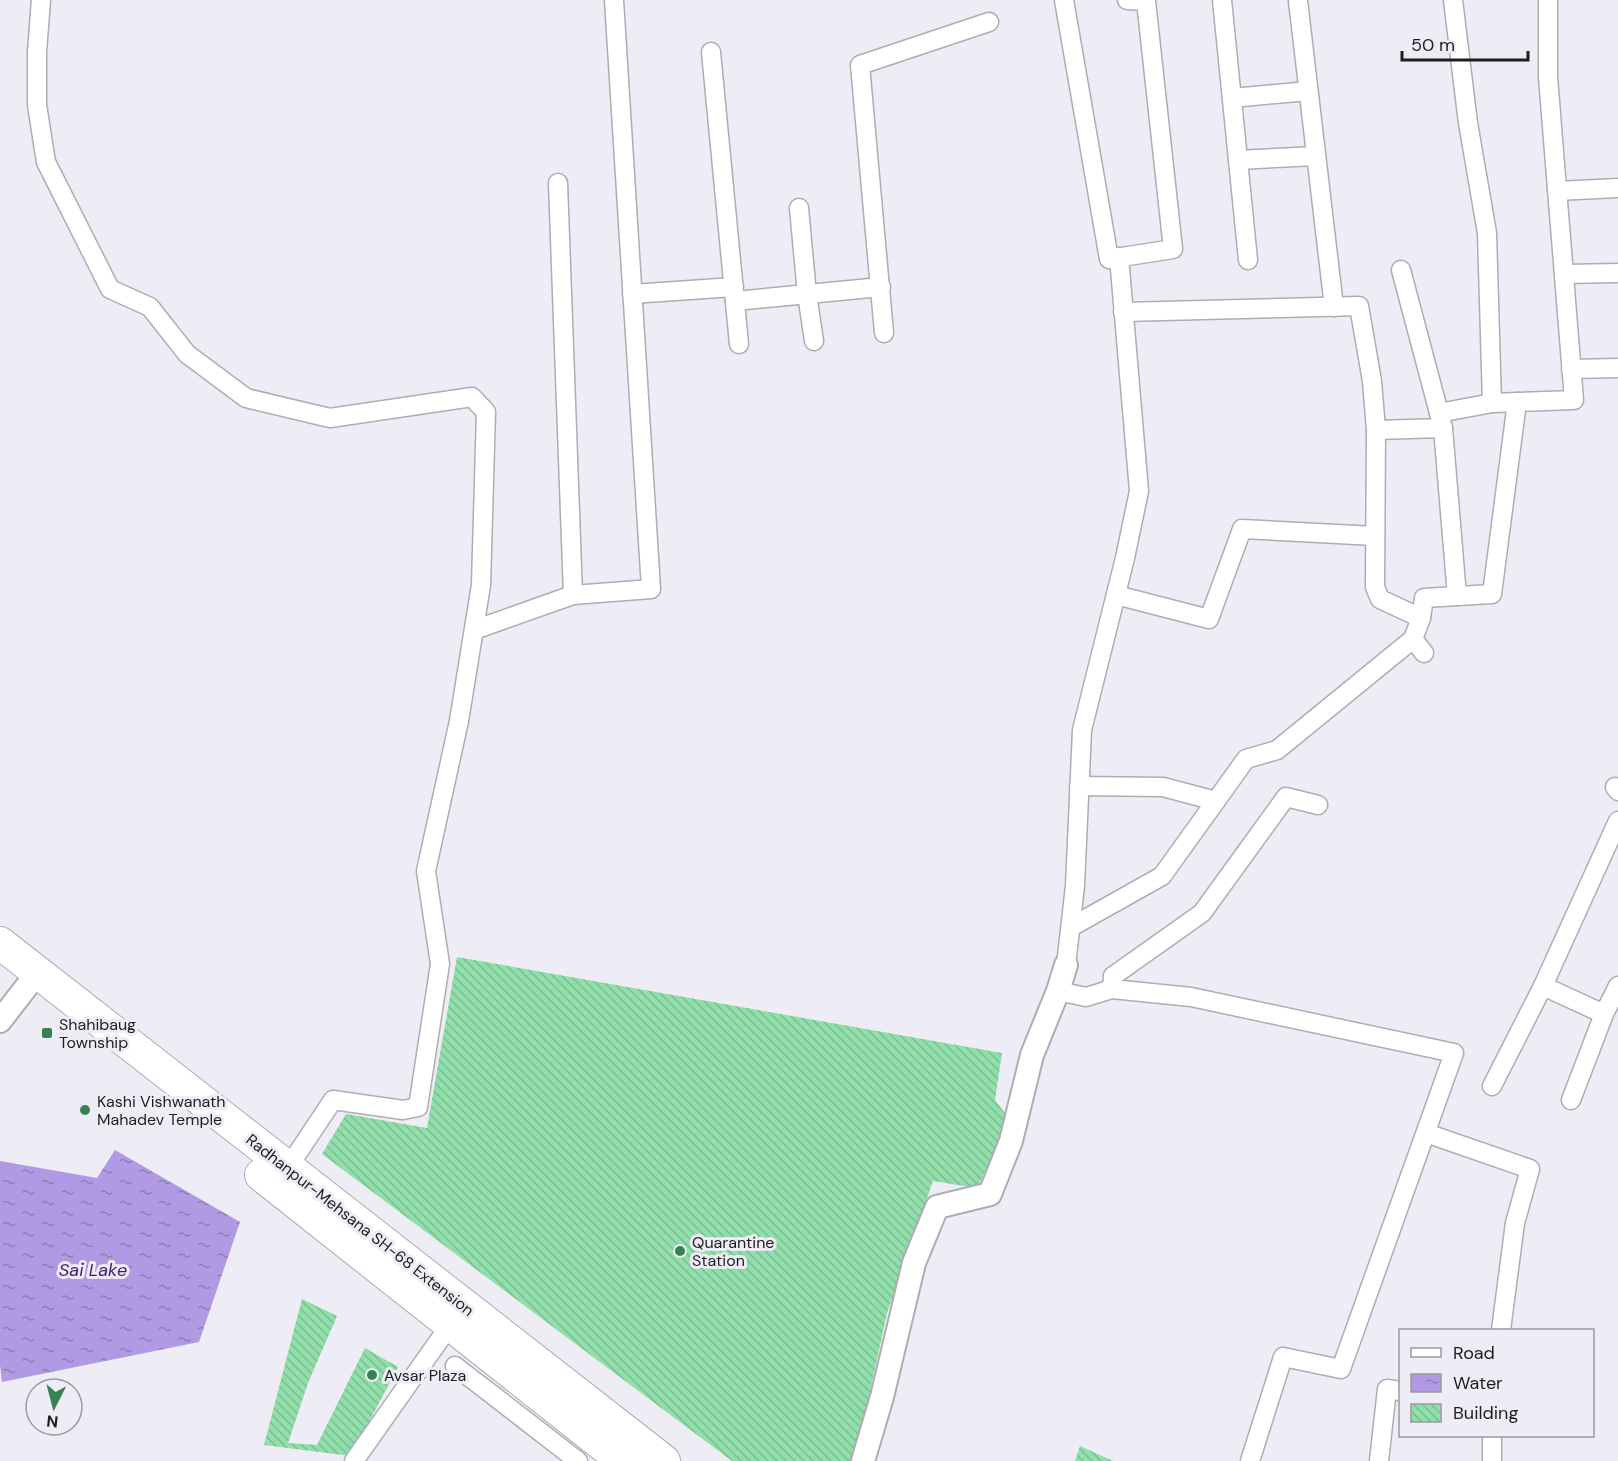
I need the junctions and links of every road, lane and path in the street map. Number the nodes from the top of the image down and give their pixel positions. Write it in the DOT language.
graph roads {
  1 [pos="42,0"];
  2 [pos="614,0"];
  3 [pos="1064,0"];
  4 [pos="1127,0"];
  5 [pos="1222,0"];
  6 [pos="1453,0"];
  7 [pos="1548,0"];
  8 [pos="1298,1"];
  9 [pos="989,22"];
  10 [pos="711,52"];
  11 [pos="1308,91"];
  12 [pos="1232,98"];
  13 [pos="1316,156"];
  14 [pos="1238,160"];
  15 [pos="558,183"];
  16 [pos="1618,188"];
  17 [pos="1557,191"];
  18 [pos="800,208"];
  19 [pos="1119,257"];
  20 [pos="1248,260"];
  21 [pos="1401,270"];
  22 [pos="1618,273"];
  23 [pos="1564,274"];
  24 [pos="881,287"];
  25 [pos="632,294"];
  26 [pos="734,294"];
  27 [pos="807,294"];
  28 [pos="1334,307"];
  29 [pos="1123,312"];
  30 [pos="884,333"];
  31 [pos="814,340"];
  32 [pos="739,344"];
  33 [pos="1618,368"];
  34 [pos="1571,369"];
  35 [pos="1517,402"];
  36 [pos="1492,403"];
  37 [pos="1441,421"];
  38 [pos="1376,430"];
  39 [pos="1375,536"];
  40 [pos="573,595"];
  41 [pos="1116,596"];
  42 [pos="1457,596"];
  43 [pos="1421,618"];
  44 [pos="474,630"];
  45 [pos="1080,786"];
  46 [pos="1216,801"];
  47 [pos="1318,805"];
  48 [pos="1618,821"];
  49 [pos="1071,927"];
  50 [pos="0,943"];
  51 [pos="1066,965"];
  52 [pos="0,966"];
  53 [pos="32,980"];
  54 [pos="1543,986"];
  55 [pos="1618,986"];
  56 [pos="1112,989"];
  57 [pos="1058,991"];
  58 [pos="1604,1014"];
  59 [pos="0,1021"];
  60 [pos="1492,1086"];
  61 [pos="1571,1100"];
  62 [pos="1426,1133"];
  63 [pos="281,1177"];
  64 [pos="450,1324"];
  65 [pos="1501,1329"];
  66 [pos="456,1366"];
  67 [pos="1399,1391"];
  68 [pos="1492,1437"];
  69 [pos="624,1455"];
  70 [pos="354,1461"];
  71 [pos="578,1461"];
  72 [pos="664,1461"];
  73 [pos="863,1461"];
  74 [pos="1250,1461"];
  75 [pos="1379,1461"];
  76 [pos="1492,1461"];
  1 -- 44 [label="street"];
  2 -- 25 [label="street"];
  3 -- 19 [label="street"];
  4 -- 19 [label="street"];
  5 -- 12 [label="street"];
  6 -- 36 [label="street"];
  7 -- 17 [label="street"];
  8 -- 11 [label="street"];
  9 -- 24 [label="street"];
  10 -- 26 [label="street"];
  11 -- 12 [label="street"];
  11 -- 13 [label="street"];
  12 -- 14 [label="street"];
  13 -- 14 [label="street"];
  13 -- 28 [label="street"];
  14 -- 20 [label="street"];
  15 -- 40 [label="street"];
  16 -- 17 [label="street"];
  17 -- 23 [label="street"];
  18 -- 27 [label="street"];
  19 -- 29 [label="street"];
  21 -- 37 [label="street"];
  22 -- 23 [label="street"];
  23 -- 34 [label="street"];
  24 -- 27 [label="street"];
  24 -- 30 [label="street"];
  25 -- 26 [label="street"];
  25 -- 40 [label="street"];
  26 -- 27 [label="street"];
  26 -- 32 [label="street"];
  27 -- 31 [label="street"];
  28 -- 29 [label="street"];
  28 -- 38 [label="street"];
  29 -- 41 [label="street"];
  33 -- 34 [label="street"];
  34 -- 35 [label="street"];
  35 -- 36 [label="street"];
  35 -- 42 [label="street"];
  36 -- 37 [label="street"];
  37 -- 38 [label="street"];
  37 -- 42 [label="street"];
  38 -- 39 [label="street"];
  39 -- 41 [label="street"];
  39 -- 43 [label="street"];
  40 -- 44 [label="street"];
  41 -- 45 [label="street"];
  42 -- 43 [label="street"];
  43 -- 46 [label="street"];
  44 -- 63 [label="street"];
  45 -- 46 [label="street"];
  45 -- 49 [label="street"];
  46 -- 49 [label="street"];
  47 -- 56 [label="street"];
  48 -- 54 [label="street"];
  49 -- 51 [label="street"];
  50 -- 53 [label="highway, Radhanpur-Mehsana SH-68 Extension"];
  51 -- 57 [label="street"];
  52 -- 53 [label="highway"];
  53 -- 59 [label="street"];
  53 -- 63 [label="highway, Radhanpur-Mehsana SH-68 Extension"];
  54 -- 58 [label="street"];
  54 -- 60 [label="street"];
  55 -- 58 [label="street"];
  56 -- 57 [label="street"];
  56 -- 62 [label="street"];
  57 -- 73 [label="street"];
  58 -- 61 [label="street"];
  62 -- 65 [label="street"];
  62 -- 74 [label="street"];
  63 -- 64 [label="highway"];
  63 -- 69 [label="highway, Radhanpur-Mehsana SH-68 Extension"];
  64 -- 69 [label="highway"];
  64 -- 70 [label="street"];
  66 -- 71 [label="street"];
  67 -- 75 [label="street"];
  68 -- 76 [label="street"];
  69 -- 72 [label="highway, Radhanpur-Mehsana SH-68 Extension"];
}
